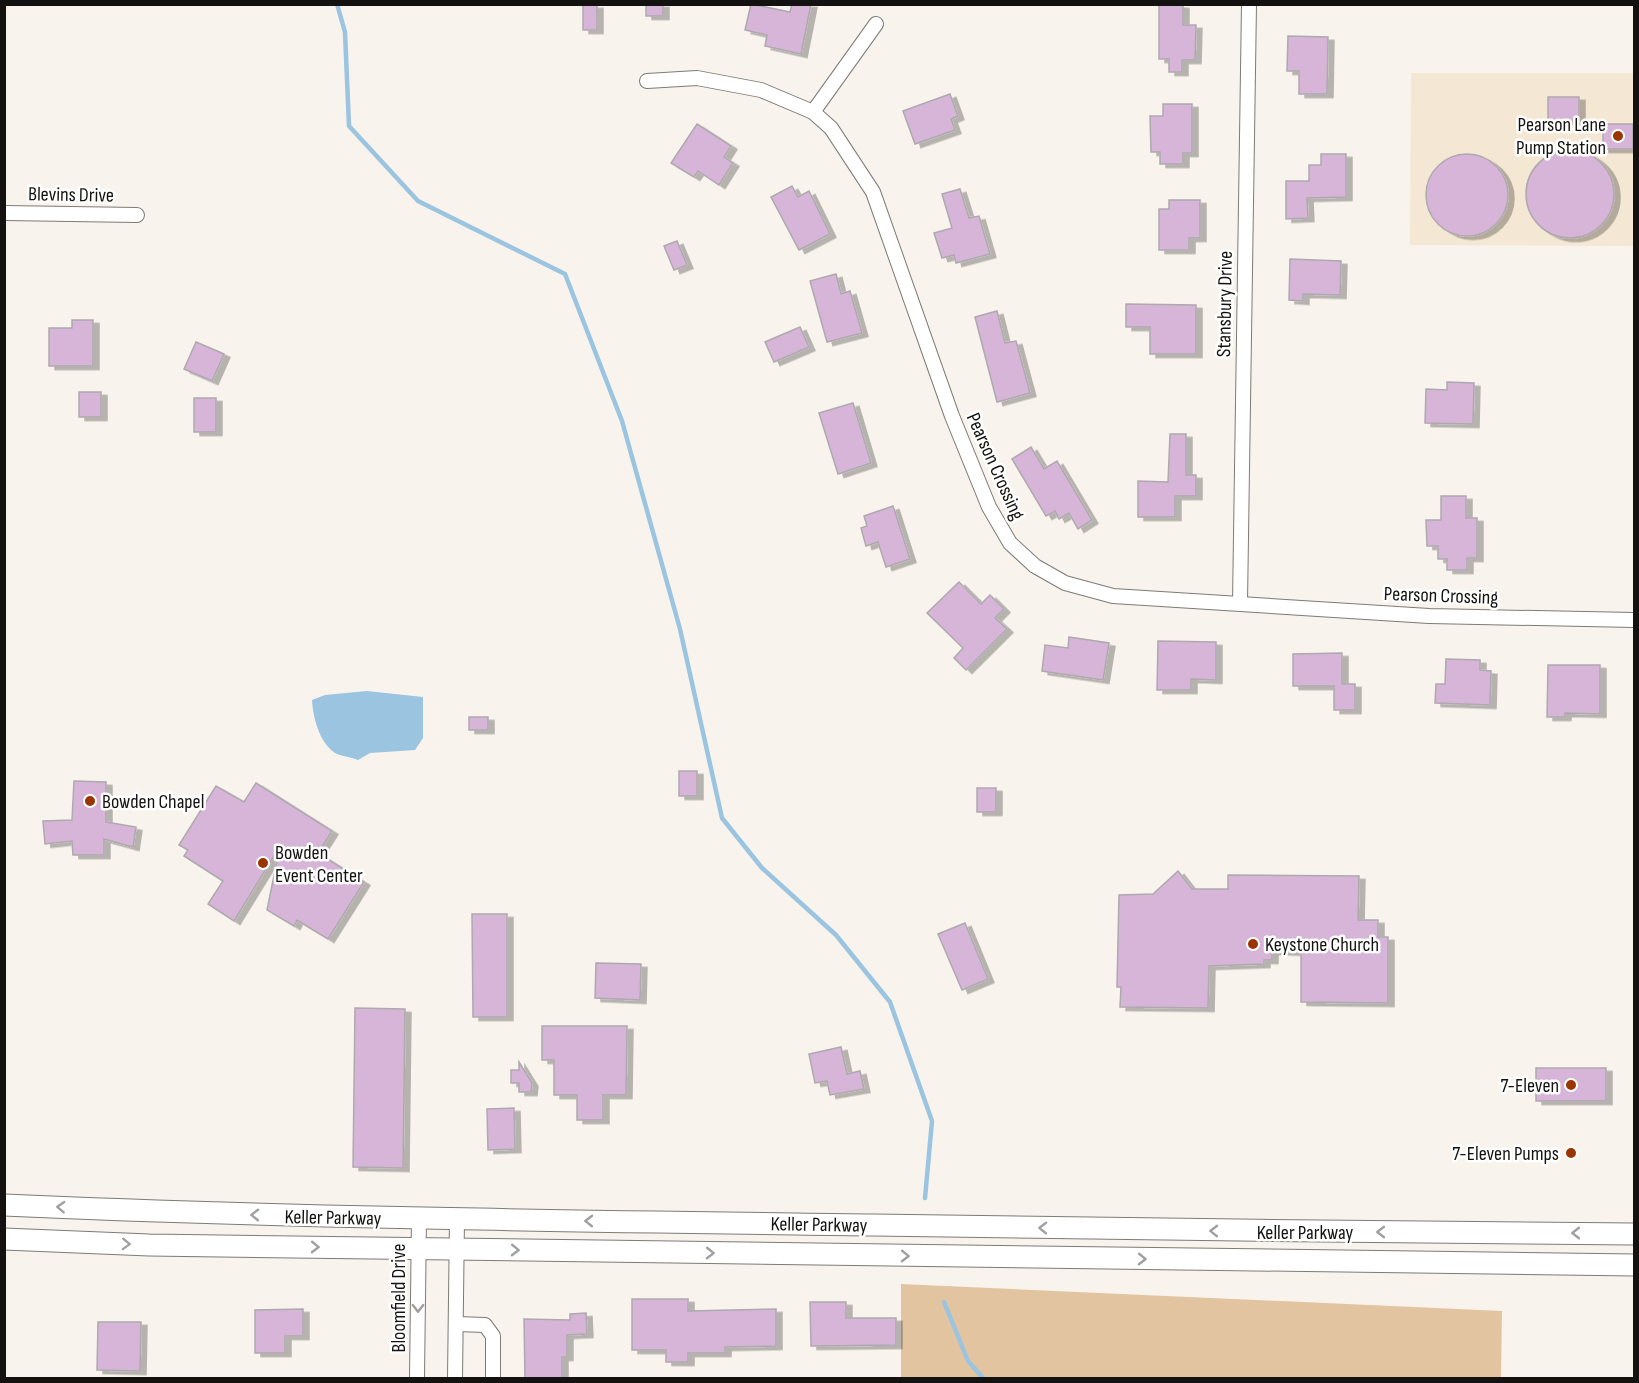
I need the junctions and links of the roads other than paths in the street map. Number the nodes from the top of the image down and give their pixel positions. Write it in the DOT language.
graph roads {
  1 [pos="1249,4"];
  2 [pos="876,24"];
  3 [pos="647,81"];
  4 [pos="813,112"];
  5 [pos="4,213"];
  6 [pos="137,215"];
  7 [pos="1240,603"];
  8 [pos="1635,620"];
  9 [pos="4,1205"];
  10 [pos="419,1218"];
  11 [pos="457,1219"];
  12 [pos="1080,1228"];
  13 [pos="1102,1229"];
  14 [pos="1635,1234"];
  15 [pos="4,1239"];
  16 [pos="418,1249"];
  17 [pos="457,1250"];
  18 [pos="1079,1258"];
  19 [pos="1103,1258"];
  20 [pos="1635,1266"];
  21 [pos="457,1324"];
  22 [pos="417,1378"];
  23 [pos="455,1378"];
  24 [pos="493,1378"];
  1 -- 7 [label="street, Stansbury Drive"];
  2 -- 4 [label="street"];
  3 -- 4 [label="street, Pearson Crossing"];
  4 -- 7 [label="street, Pearson Crossing"];
  5 -- 6 [label="street, Blevins Drive"];
  7 -- 8 [label="street, Pearson Crossing"];
  10 -- 9 [label="main road, Keller Parkway, one-way"];
  10 -- 11 [label="main road, Keller Parkway"];
  10 -- 16 [label="street, Bloomfield Drive"];
  12 -- 11 [label="main road, Keller Parkway, one-way"];
  11 -- 17 [label="street"];
  12 -- 13 [label="main road, Keller Parkway"];
  12 -- 18 [label="main road"];
  14 -- 13 [label="main road, Keller Parkway, one-way"];
  13 -- 19 [label="main road"];
  15 -- 16 [label="main road, Keller Parkway, one-way"];
  16 -- 17 [label="main road, Keller Parkway"];
  16 -- 22 [label="street, Bloomfield Drive, one-way"];
  17 -- 18 [label="main road, Keller Parkway, one-way"];
  17 -- 21 [label="street"];
  18 -- 19 [label="main road, Keller Parkway"];
  19 -- 20 [label="main road, Keller Parkway, one-way"];
  21 -- 23 [label="street"];
  21 -- 24 [label="street"];
}
